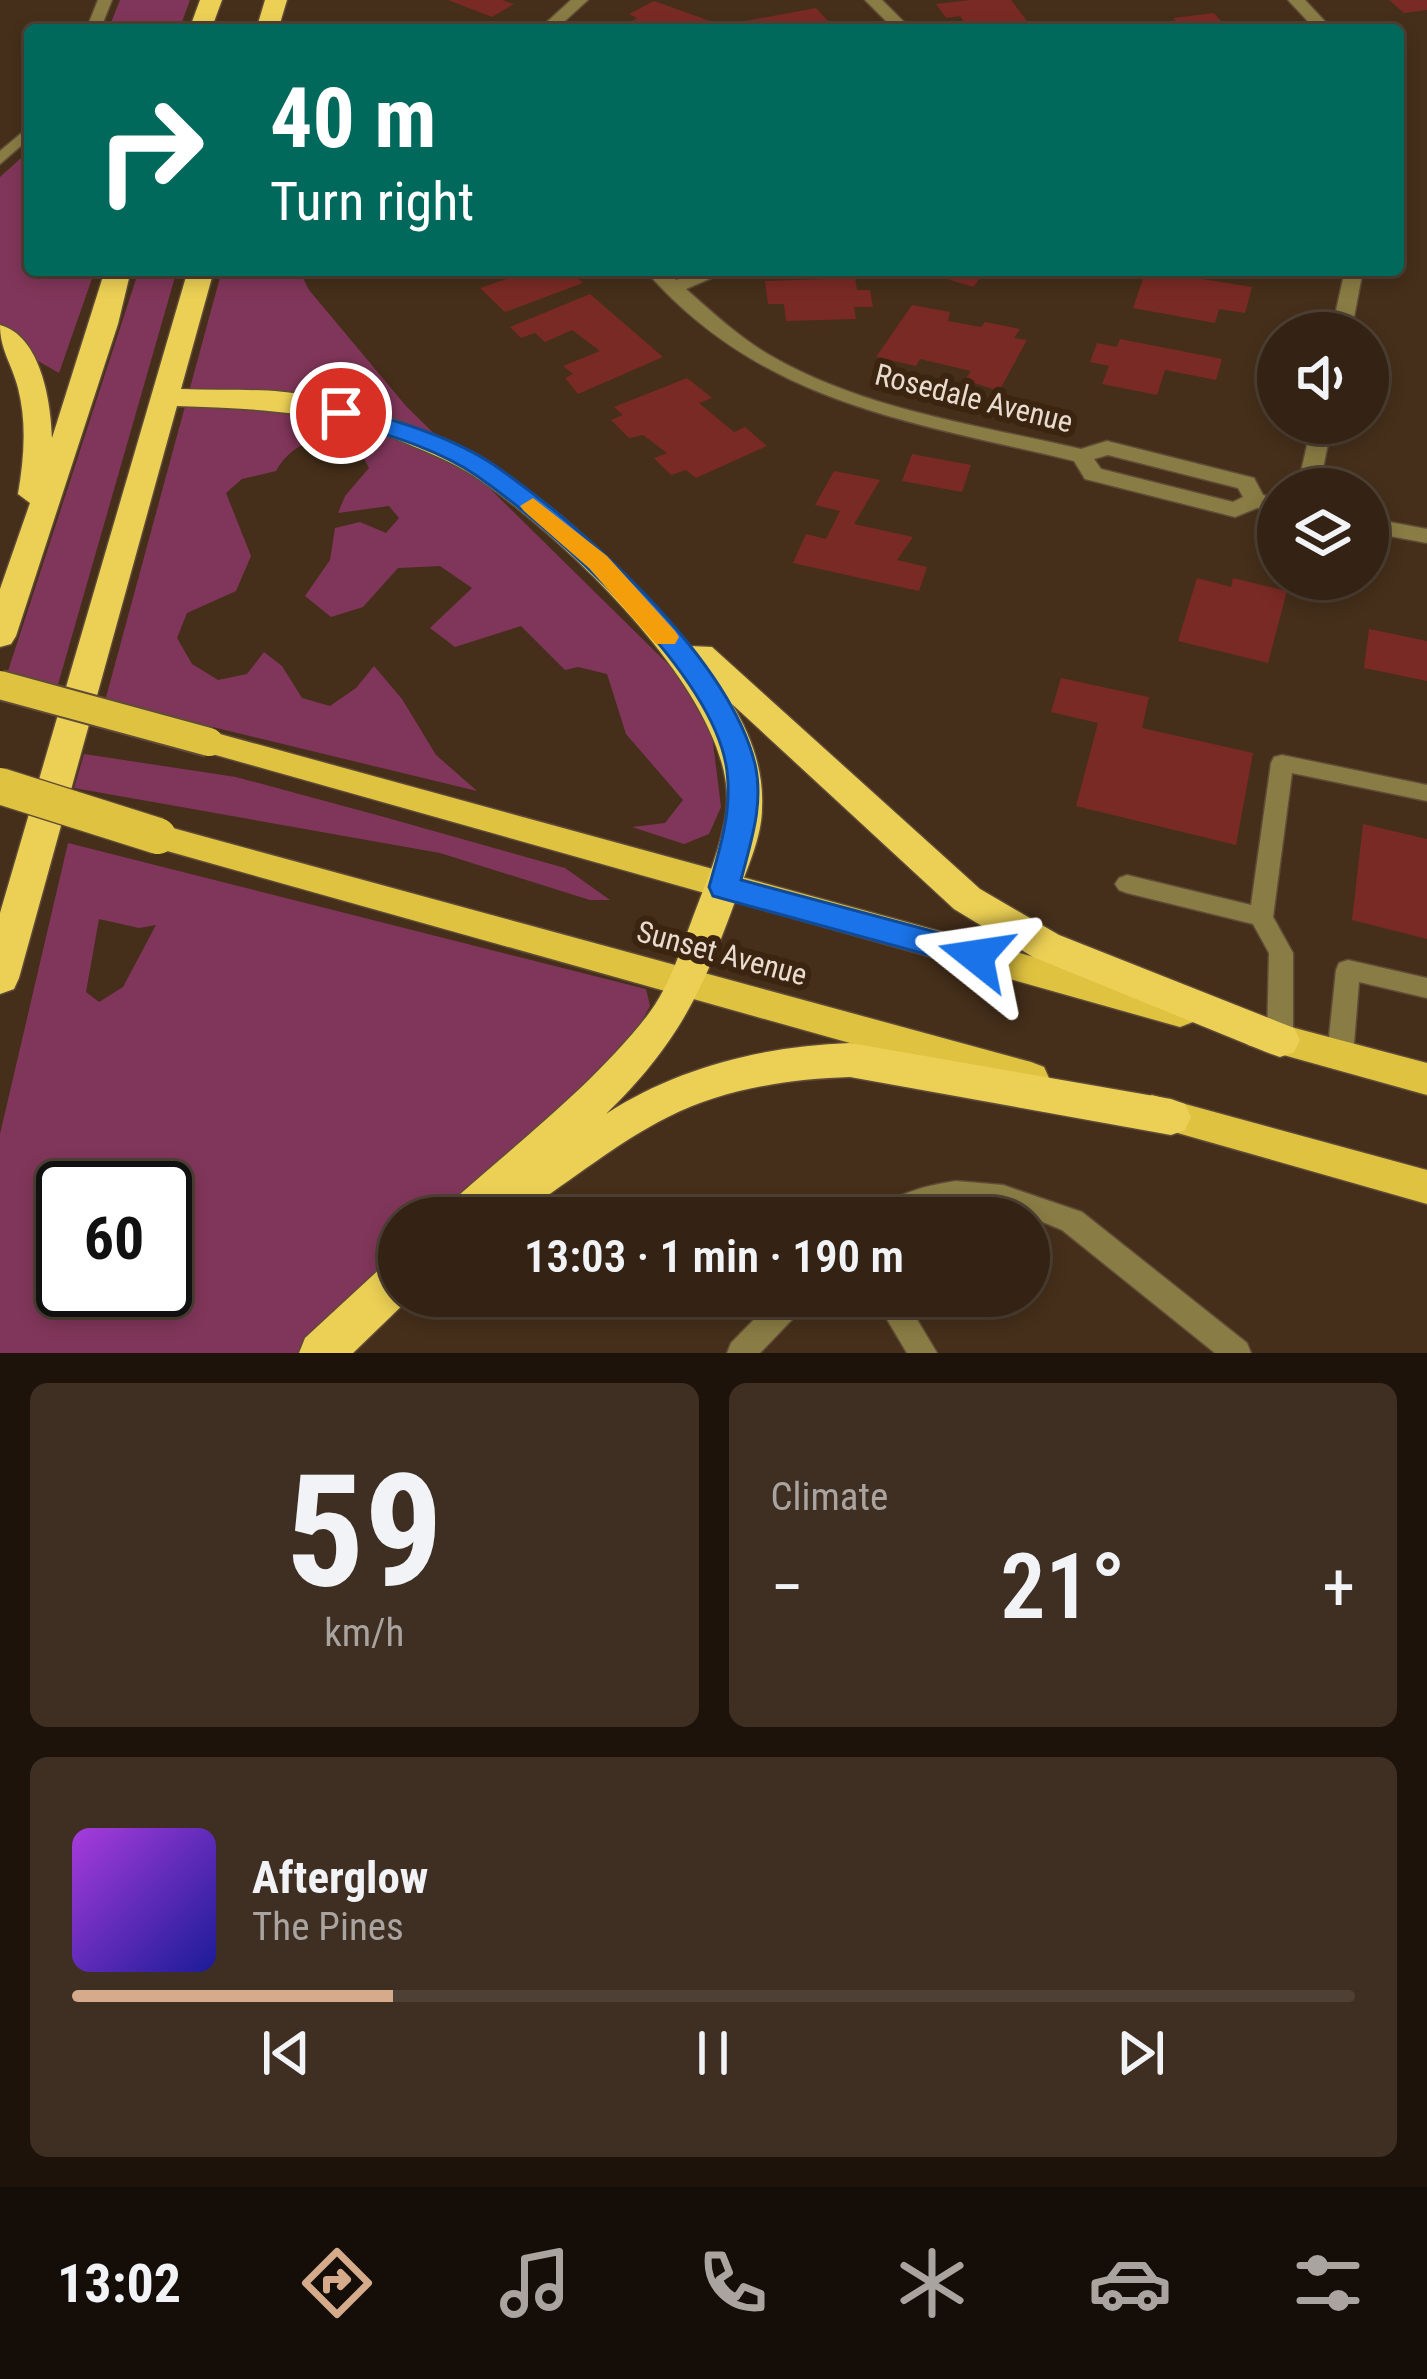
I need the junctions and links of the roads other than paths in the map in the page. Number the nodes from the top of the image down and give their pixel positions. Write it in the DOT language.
graph roads {
  1 [pos="580,0"];
  2 [pos="873,0"];
  3 [pos="1296,0"];
  4 [pos="553,24"];
  5 [pos="898,24"];
  6 [pos="1319,24"];
  7 [pos="24,136"];
  8 [pos="0,158"];
  9 [pos="117,276"];
  10 [pos="199,276"];
  11 [pos="661,276"];
  12 [pos="704,276"];
  13 [pos="1353,276"];
  14 [pos="673,287"];
  15 [pos="1345,312"];
  16 [pos="0,333"];
  17 [pos="166,397"];
  18 [pos="1257,501"];
  19 [pos="1389,529"];
  20 [pos="1427,536"];
  21 [pos="598,562"];
  22 [pos="11,602"];
  23 [pos="0,637"];
  24 [pos="0,685"];
  25 [pos="0,786"];
  26 [pos="1427,793"];
  27 [pos="1127,884"];
  28 [pos="724,887"];
  29 [pos="1261,916"];
  30 [pos="0,978"];
  31 [pos="686,984"];
  32 [pos="1427,988"];
  33 [pos="1280,1040"];
  34 [pos="1340,1056"];
  35 [pos="1427,1078"];
  36 [pos="1171,1117"];
  37 [pos="1427,1187"];
  38 [pos="487,1197"];
  39 [pos="512,1197"];
  40 [pos="932,1197"];
  41 [pos="1002,1197"];
  42 [pos="1050,1211"];
  43 [pos="378,1299"];
  44 [pos="776,1317"];
  45 [pos="900,1317"];
  46 [pos="321,1353"];
  47 [pos="741,1353"];
  48 [pos="923,1353"];
  49 [pos="1238,1353"];
  1 -- 4 [label="street"];
  2 -- 5 [label="street"];
  3 -- 6 [label="street"];
  7 -- 8 [label="lane"];
  9 -- 22 [label="highway"];
  10 -- 17 [label="highway"];
  11 -- 14 [label="street, Rosedale Avenue"];
  12 -- 14 [label="street"];
  13 -- 15 [label="street"];
  14 -- 18 [label="street, Rosedale Avenue"];
  16 -- 22 [label="highway"];
  17 -- 21 [label="highway"];
  17 -- 30 [label="highway"];
  19 -- 20 [label="street"];
  21 -- 28 [label="highway"];
  21 -- 33 [label="highway"];
  22 -- 23 [label="highway"];
  24 -- 28 [label="main road, bridge"];
  25 -- 31 [label="main road, Sunset Avenue, bridge"];
  26 -- 29 [label="lane"];
  27 -- 29 [label="lane"];
  28 -- 31 [label="highway"];
  28 -- 33 [label="main road"];
  29 -- 33 [label="lane"];
  31 -- 36 [label="main road, Sunset Avenue"];
  31 -- 38 [label="highway"];
  32 -- 34 [label="lane"];
  33 -- 34 [label="main road"];
  34 -- 35 [label="main road"];
  36 -- 37 [label="main road, Sunset Avenue"];
  36 -- 39 [label="highway"];
  40 -- 41 [label="lane"];
  42 -- 49 [label="lane"];
  43 -- 46 [label="highway"];
  44 -- 47 [label="lane"];
  45 -- 48 [label="lane"];
}
